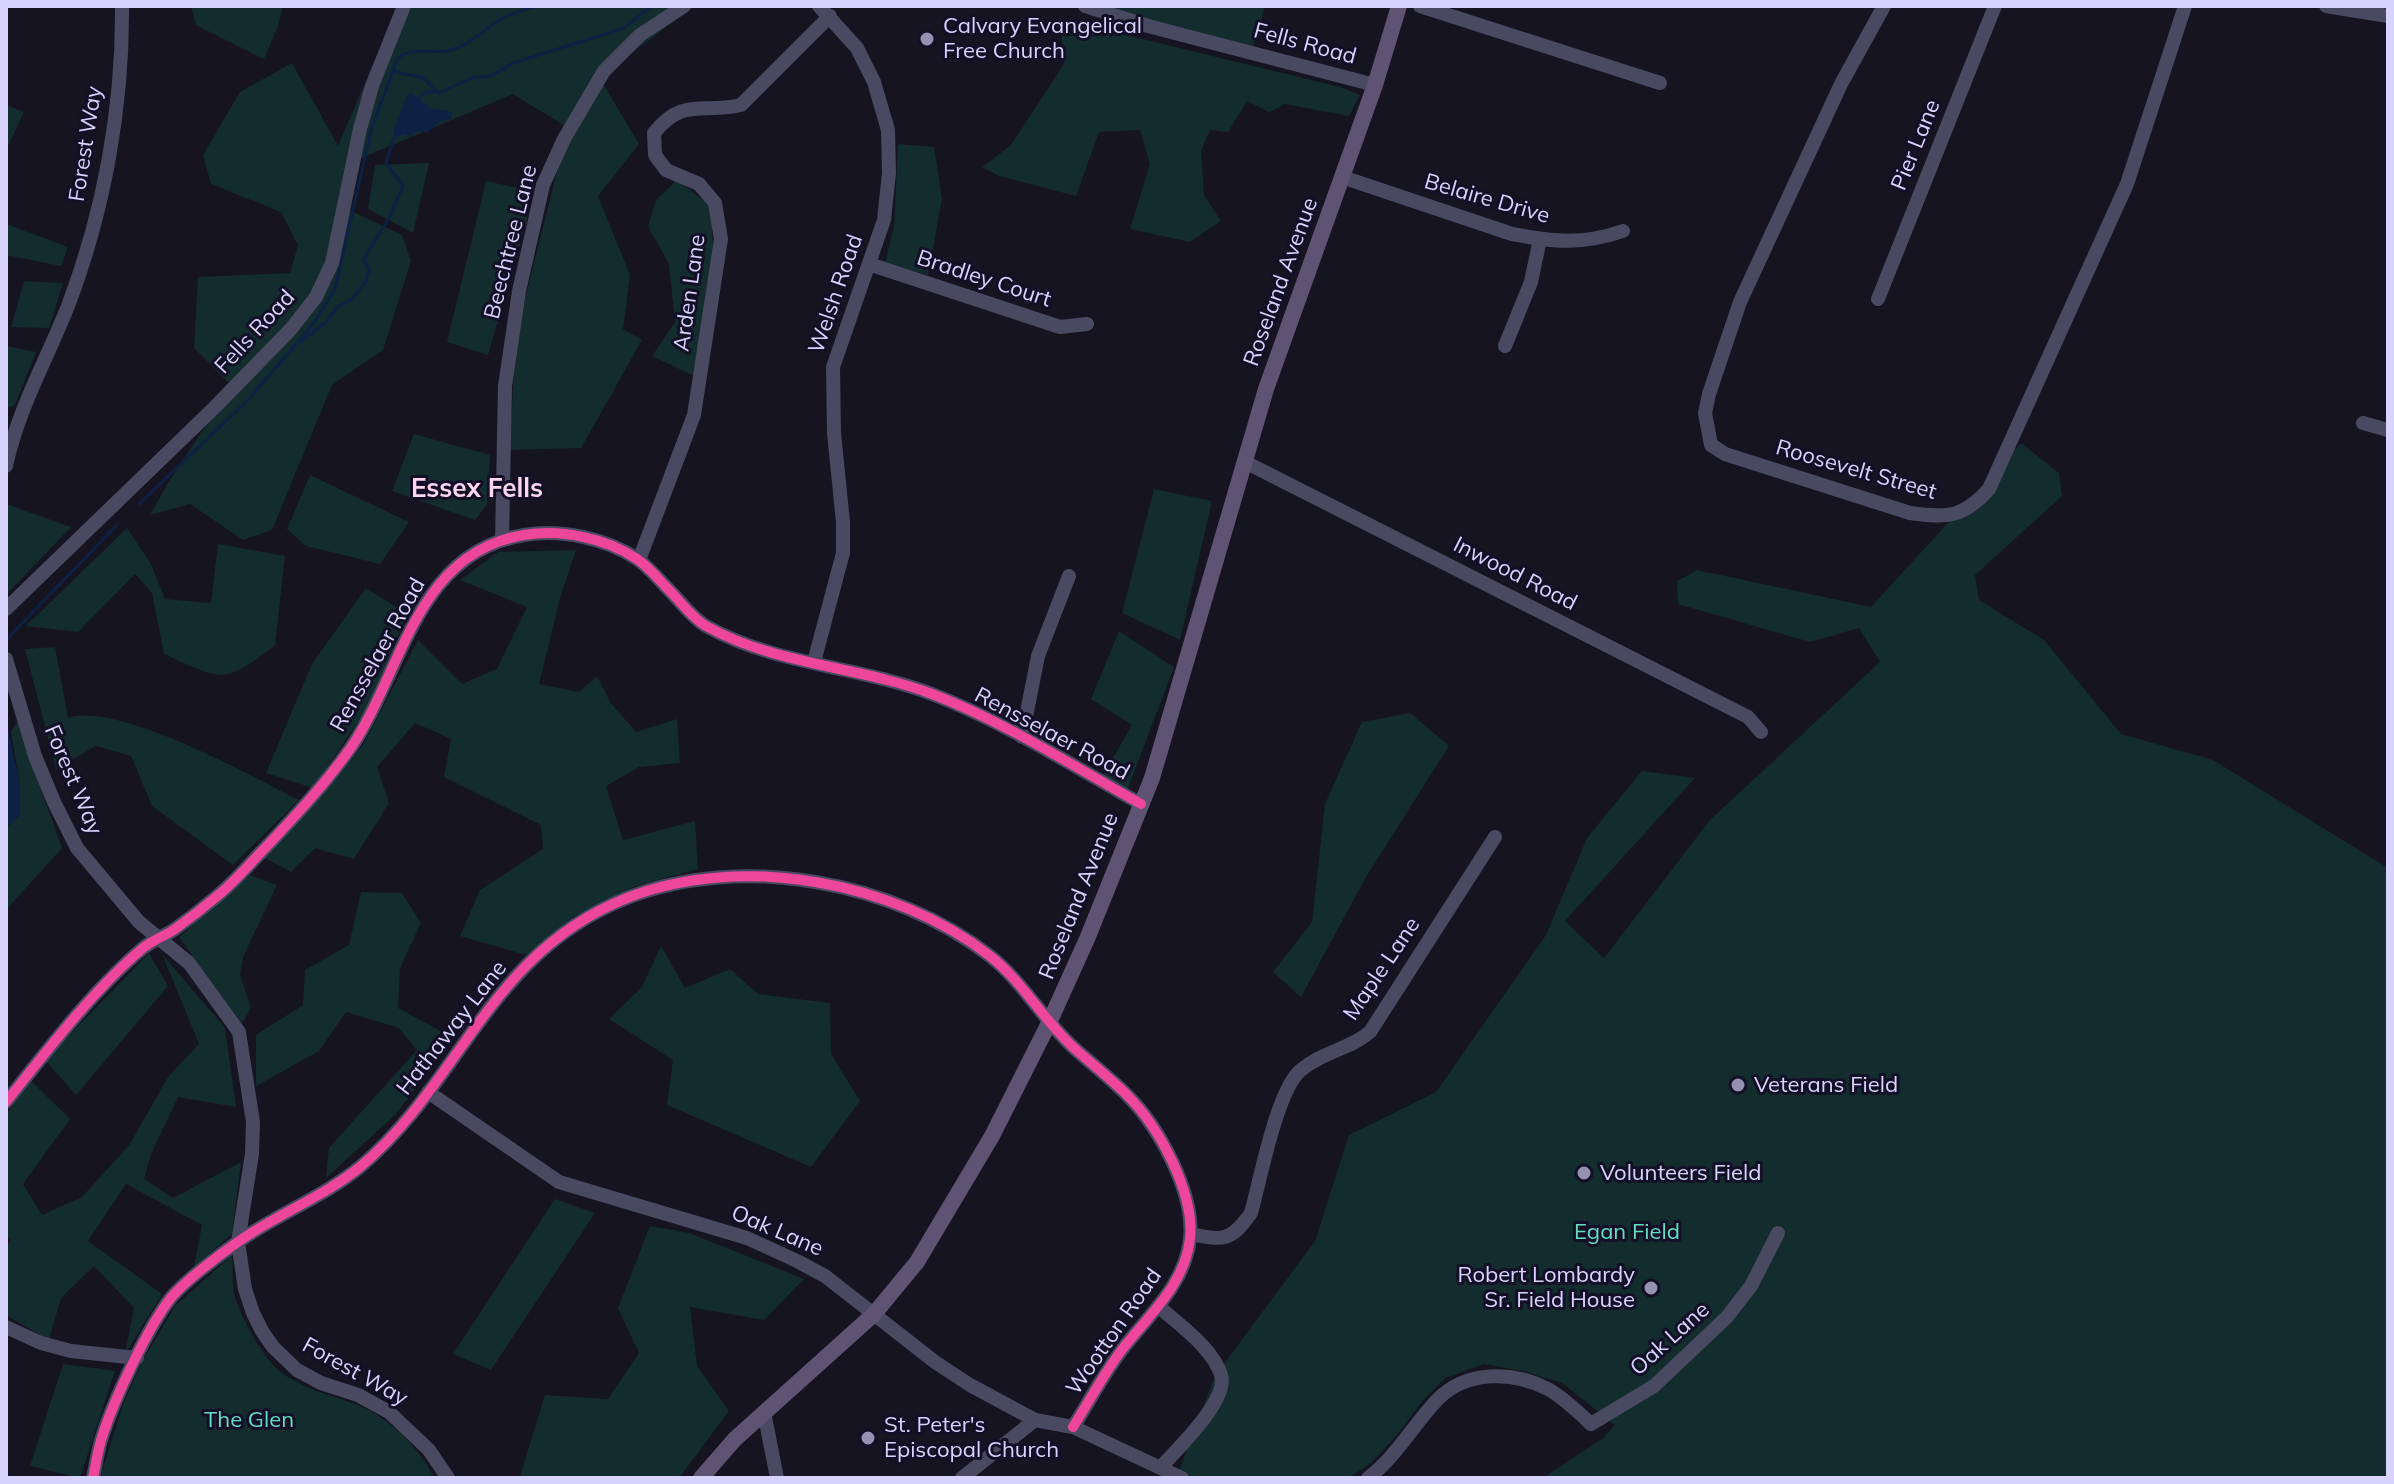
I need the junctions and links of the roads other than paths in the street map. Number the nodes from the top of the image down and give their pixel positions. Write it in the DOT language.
graph roads {
  1 [pos="122,6"];
  2 [pos="404,6"];
  3 [pos="684,6"];
  4 [pos="1085,6"];
  5 [pos="1399,6"];
  6 [pos="1420,6"];
  7 [pos="1884,6"];
  8 [pos="1995,6"];
  9 [pos="2185,6"];
  10 [pos="2326,6"];
  11 [pos="824,11"];
  12 [pos="2388,16"];
  13 [pos="1660,83"];
  14 [pos="1375,85"];
  15 [pos="1342,177"];
  16 [pos="1623,231"];
  17 [pos="1540,239"];
  18 [pos="869,264"];
  19 [pos="1878,299"];
  20 [pos="1087,324"];
  21 [pos="1505,346"];
  22 [pos="2363,423"];
  23 [pos="2388,430"];
  24 [pos="1245,462"];
  25 [pos="6,466"];
  26 [pos="502,540"];
  27 [pos="639,560"];
  28 [pos="1069,576"];
  29 [pos="6,609"];
  30 [pos="6,659"];
  31 [pos="814,662"];
  32 [pos="1761,732"];
  33 [pos="1022,737"];
  34 [pos="1141,804"];
  35 [pos="1495,837"];
  36 [pos="161,937"];
  37 [pos="1049,1023"];
  38 [pos="428,1092"];
  39 [pos="6,1102"];
  40 [pos="1778,1233"];
  41 [pos="1191,1234"];
  42 [pos="238,1242"];
  43 [pos="1158,1306"];
  44 [pos="874,1314"];
  45 [pos="6,1327"];
  46 [pos="137,1358"];
  47 [pos="764,1412"];
  48 [pos="1035,1420"];
  49 [pos="1073,1427"];
  50 [pos="1161,1467"];
  51 [pos="93,1478"];
  52 [pos="448,1478"];
  53 [pos="701,1478"];
  54 [pos="777,1478"];
  55 [pos="962,1478"];
  56 [pos="1182,1478"];
  57 [pos="1368,1478"];
  1 -- 25 [label="street, Forest Way"];
  2 -- 29 [label="street, Fells Road"];
  3 -- 26 [label="street, Beechtree Lane"];
  4 -- 14 [label="street, Fells Road"];
  5 -- 14 [label="main road, Roseland Avenue"];
  6 -- 13 [label="street"];
  7 -- 9 [label="street, Roosevelt Street"];
  8 -- 19 [label="street, Pier Lane"];
  10 -- 12 [label="street"];
  11 -- 18 [label="street, Welsh Road"];
  11 -- 27 [label="street, Arden Lane"];
  14 -- 15 [label="main road, Roseland Avenue"];
  15 -- 17 [label="street, Belaire Drive"];
  15 -- 24 [label="main road, Roseland Avenue"];
  16 -- 17 [label="street, Belaire Drive"];
  17 -- 21 [label="street"];
  18 -- 20 [label="street, Bradley Court"];
  18 -- 31 [label="street, Welsh Road"];
  22 -- 23 [label="street"];
  24 -- 32 [label="street, Inwood Road"];
  24 -- 34 [label="main road, Roseland Avenue"];
  26 -- 27 [label="street, Rensselaer Road"];
  26 -- 36 [label="street, Rensselaer Road"];
  27 -- 31 [label="street, Rensselaer Road"];
  28 -- 33 [label="street"];
  30 -- 36 [label="street, Forest Way"];
  31 -- 33 [label="street, Rensselaer Road"];
  33 -- 34 [label="street, Rensselaer Road"];
  34 -- 37 [label="main road, Roseland Avenue"];
  35 -- 41 [label="street, Maple Lane"];
  36 -- 39 [label="street, Rensselaer Road"];
  36 -- 42 [label="street, Forest Way"];
  37 -- 38 [label="street, Hathaway Lane"];
  37 -- 41 [label="street, Wootton Road"];
  37 -- 44 [label="main road, Roseland Avenue"];
  38 -- 42 [label="street, Hathaway Lane"];
  38 -- 44 [label="street, Oak Lane"];
  40 -- 57 [label="street, Oak Lane"];
  41 -- 43 [label="street, Wootton Road"];
  42 -- 46 [label="street, Hathaway Lane"];
  42 -- 52 [label="street, Forest Way"];
  43 -- 49 [label="street, Wootton Road"];
  43 -- 50 [label="street"];
  44 -- 47 [label="main road, Roseland Avenue"];
  44 -- 48 [label="street, Oak Lane"];
  45 -- 46 [label="street"];
  46 -- 51 [label="street, Hathaway Lane"];
  47 -- 53 [label="main road, Roseland Avenue"];
  47 -- 54 [label="street"];
  48 -- 49 [label="street, Oak Lane"];
  48 -- 55 [label="street"];
  49 -- 50 [label="street, Oak Lane"];
  50 -- 56 [label="street, Oak Lane"];
}
